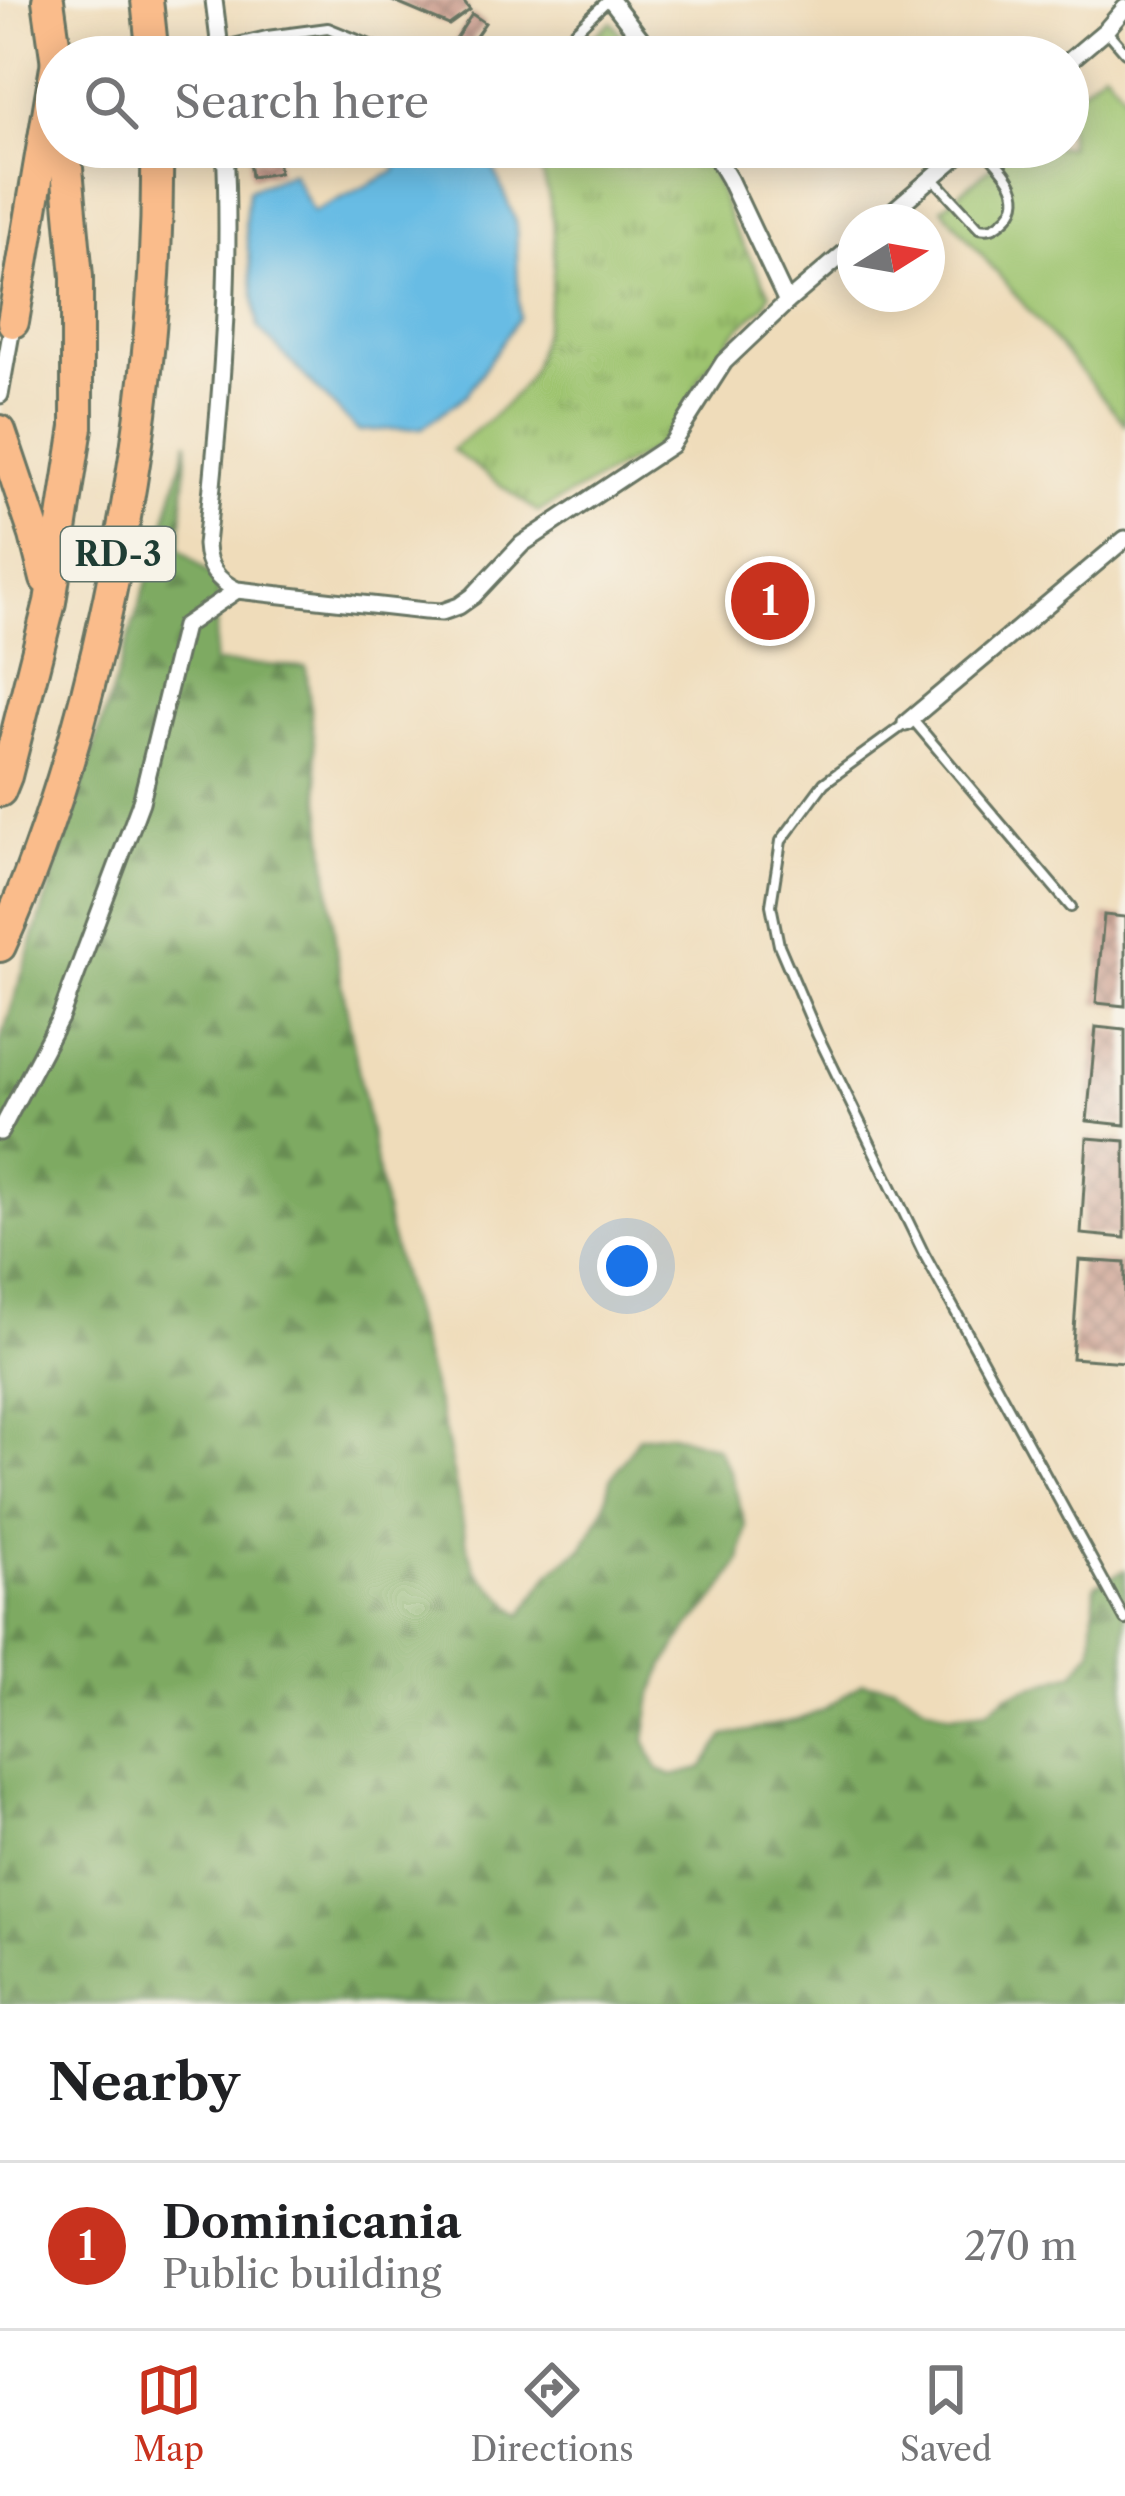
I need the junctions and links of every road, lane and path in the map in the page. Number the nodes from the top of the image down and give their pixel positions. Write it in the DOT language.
graph roads {
  1 [pos="48,0"];
  2 [pos="147,0"];
  3 [pos="214,0"];
  4 [pos="609,0"];
  5 [pos="1125,8"];
  6 [pos="1106,29"];
  7 [pos="53,36"];
  8 [pos="151,36"];
  9 [pos="219,36"];
  10 [pos="267,36"];
  11 [pos="348,36"];
  12 [pos="570,36"];
  13 [pos="638,36"];
  14 [pos="1089,44"];
  15 [pos="1125,52"];
  16 [pos="36,168"];
  17 [pos="67,168"];
  18 [pos="157,168"];
  19 [pos="226,168"];
  20 [pos="723,168"];
  21 [pos="944,168"];
  22 [pos="1000,168"];
  23 [pos="933,177"];
  24 [pos="901,204"];
  25 [pos="837,259"];
  26 [pos="787,302"];
  27 [pos="6,322"];
  28 [pos="0,394"];
  29 [pos="0,430"];
  30 [pos="1125,539"];
  31 [pos="238,590"];
  32 [pos="50,602"];
  33 [pos="909,721"];
  34 [pos="0,791"];
  35 [pos="1071,907"];
  36 [pos="0,946"];
  37 [pos="0,1132"];
  38 [pos="1125,1620"];
  1 -- 7 [label="highway"];
  2 -- 8 [label="highway"];
  3 -- 9 [label="street"];
  4 -- 12 [label="lane"];
  4 -- 13 [label="street"];
  5 -- 6 [label="street"];
  6 -- 14 [label="street"];
  6 -- 15 [label="lane"];
  10 -- 11 [label="lane"];
  16 -- 27 [label="highway"];
  17 -- 32 [label="highway, RD-3"];
  18 -- 36 [label="highway, RD-3"];
  19 -- 31 [label="street"];
  20 -- 26 [label="street"];
  21 -- 23 [label="street"];
  22 -- 23 [label="lane"];
  23 -- 24 [label="street"];
  25 -- 26 [label="street"];
  26 -- 31 [label="street"];
  27 -- 28 [label="street"];
  29 -- 32 [label="highway"];
  30 -- 33 [label="street"];
  31 -- 37 [label="street"];
  32 -- 34 [label="highway, RD-3"];
  33 -- 35 [label="lane"];
  33 -- 38 [label="lane"];
}
